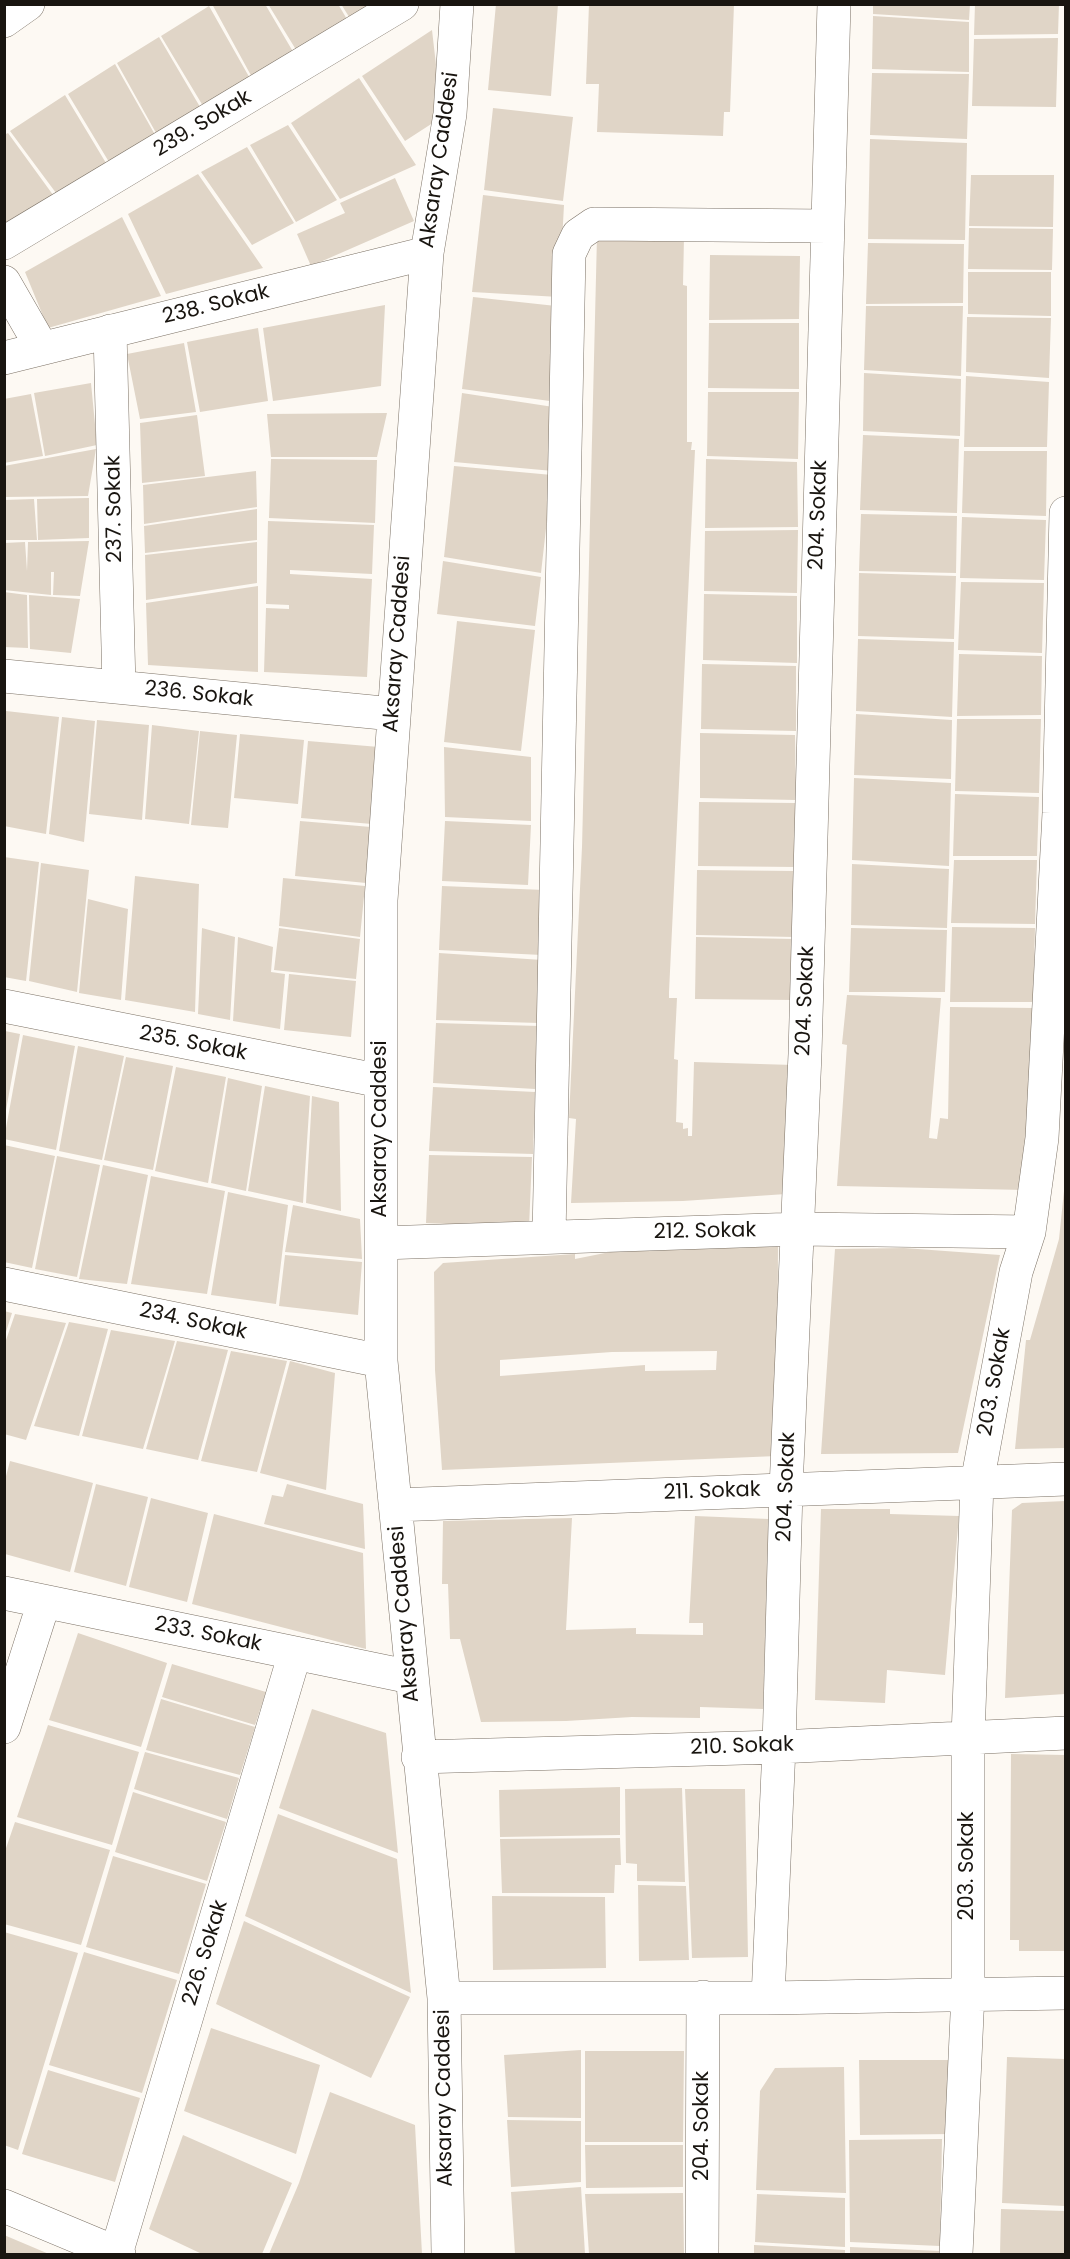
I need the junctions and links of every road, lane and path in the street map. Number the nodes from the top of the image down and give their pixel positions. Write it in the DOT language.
graph roads {
  1 [pos="28,4"];
  2 [pos="402,4"];
  3 [pos="457,4"];
  4 [pos="834,4"];
  5 [pos="4,21"];
  6 [pos="827,226"];
  7 [pos="4,243"];
  8 [pos="427,253"];
  9 [pos="4,282"];
  10 [pos="110,331"];
  11 [pos="42,348"];
  12 [pos="4,358"];
  13 [pos="1065,513"];
  14 [pos="4,676"];
  15 [pos="119,687"];
  16 [pos="393,714"];
  17 [pos="4,1006"];
  18 [pos="381,1081"];
  19 [pos="799,1229"];
  20 [pos="1029,1232"];
  21 [pos="549,1236"];
  22 [pos="381,1243"];
  23 [pos="4,1284"];
  24 [pos="381,1361"];
  25 [pos="1065,1479"];
  26 [pos="977,1483"];
  27 [pos="786,1489"];
  28 [pos="395,1505"];
  29 [pos="4,1593"];
  30 [pos="44,1602"];
  31 [pos="295,1653"];
  32 [pos="411,1677"];
  33 [pos="4,1727"];
  34 [pos="1065,1733"];
  35 [pos="968,1738"];
  36 [pos="779,1747"];
  37 [pos="418,1757"];
  38 [pos="968,1993"];
  39 [pos="1065,1993"];
  40 [pos="703,1997"];
  41 [pos="444,1998"];
  42 [pos="768,1998"];
  43 [pos="4,2205"];
  44 [pos="117,2254"];
  45 [pos="448,2254"];
  46 [pos="702,2254"];
  47 [pos="956,2254"];
  1 -- 5 [label="street"];
  2 -- 7 [label="street, 239. Sokak"];
  3 -- 8 [label="street, Aksaray Caddesi"];
  4 -- 6 [label="street, 204. Sokak"];
  6 -- 19 [label="street, 204. Sokak"];
  6 -- 21 [label="street"];
  8 -- 10 [label="street, 238. Sokak"];
  8 -- 16 [label="street, Aksaray Caddesi"];
  9 -- 11 [label="street"];
  10 -- 11 [label="street, 238. Sokak"];
  10 -- 15 [label="street, 237. Sokak"];
  11 -- 12 [label="street, 238. Sokak"];
  13 -- 20 [label="street, 203. Sokak"];
  14 -- 15 [label="street, 236. Sokak"];
  15 -- 16 [label="street, 236. Sokak"];
  16 -- 18 [label="street, Aksaray Caddesi"];
  17 -- 18 [label="street, 235. Sokak"];
  18 -- 22 [label="street, Aksaray Caddesi"];
  19 -- 20 [label="street, 212. Sokak"];
  19 -- 21 [label="street, 212. Sokak"];
  19 -- 27 [label="street, 204. Sokak"];
  20 -- 26 [label="street, 203. Sokak"];
  21 -- 22 [label="street, 212. Sokak"];
  22 -- 24 [label="street, Aksaray Caddesi"];
  23 -- 24 [label="street, 234. Sokak"];
  24 -- 28 [label="street, Aksaray Caddesi"];
  25 -- 26 [label="street, 211. Sokak"];
  26 -- 27 [label="street, 211. Sokak"];
  26 -- 35 [label="street, 203. Sokak"];
  27 -- 28 [label="street, 211. Sokak"];
  27 -- 36 [label="street, 204. Sokak"];
  28 -- 32 [label="street, Aksaray Caddesi"];
  29 -- 30 [label="street, 233. Sokak"];
  30 -- 31 [label="street, 233. Sokak"];
  30 -- 33 [label="street"];
  31 -- 32 [label="street, 233. Sokak"];
  31 -- 44 [label="street, 226. Sokak"];
  32 -- 37 [label="street, Aksaray Caddesi"];
  34 -- 35 [label="street, 210. Sokak"];
  35 -- 36 [label="street, 210. Sokak"];
  35 -- 38 [label="street, 203. Sokak"];
  36 -- 37 [label="street, 210. Sokak"];
  36 -- 42 [label="street, 204. Sokak"];
  37 -- 41 [label="street, Aksaray Caddesi"];
  38 -- 39 [label="street"];
  38 -- 42 [label="street"];
  38 -- 47 [label="street, 203. Sokak"];
  40 -- 41 [label="street"];
  40 -- 42 [label="street"];
  40 -- 46 [label="street, 204. Sokak"];
  41 -- 45 [label="street, Aksaray Caddesi"];
  43 -- 44 [label="street"];
}
